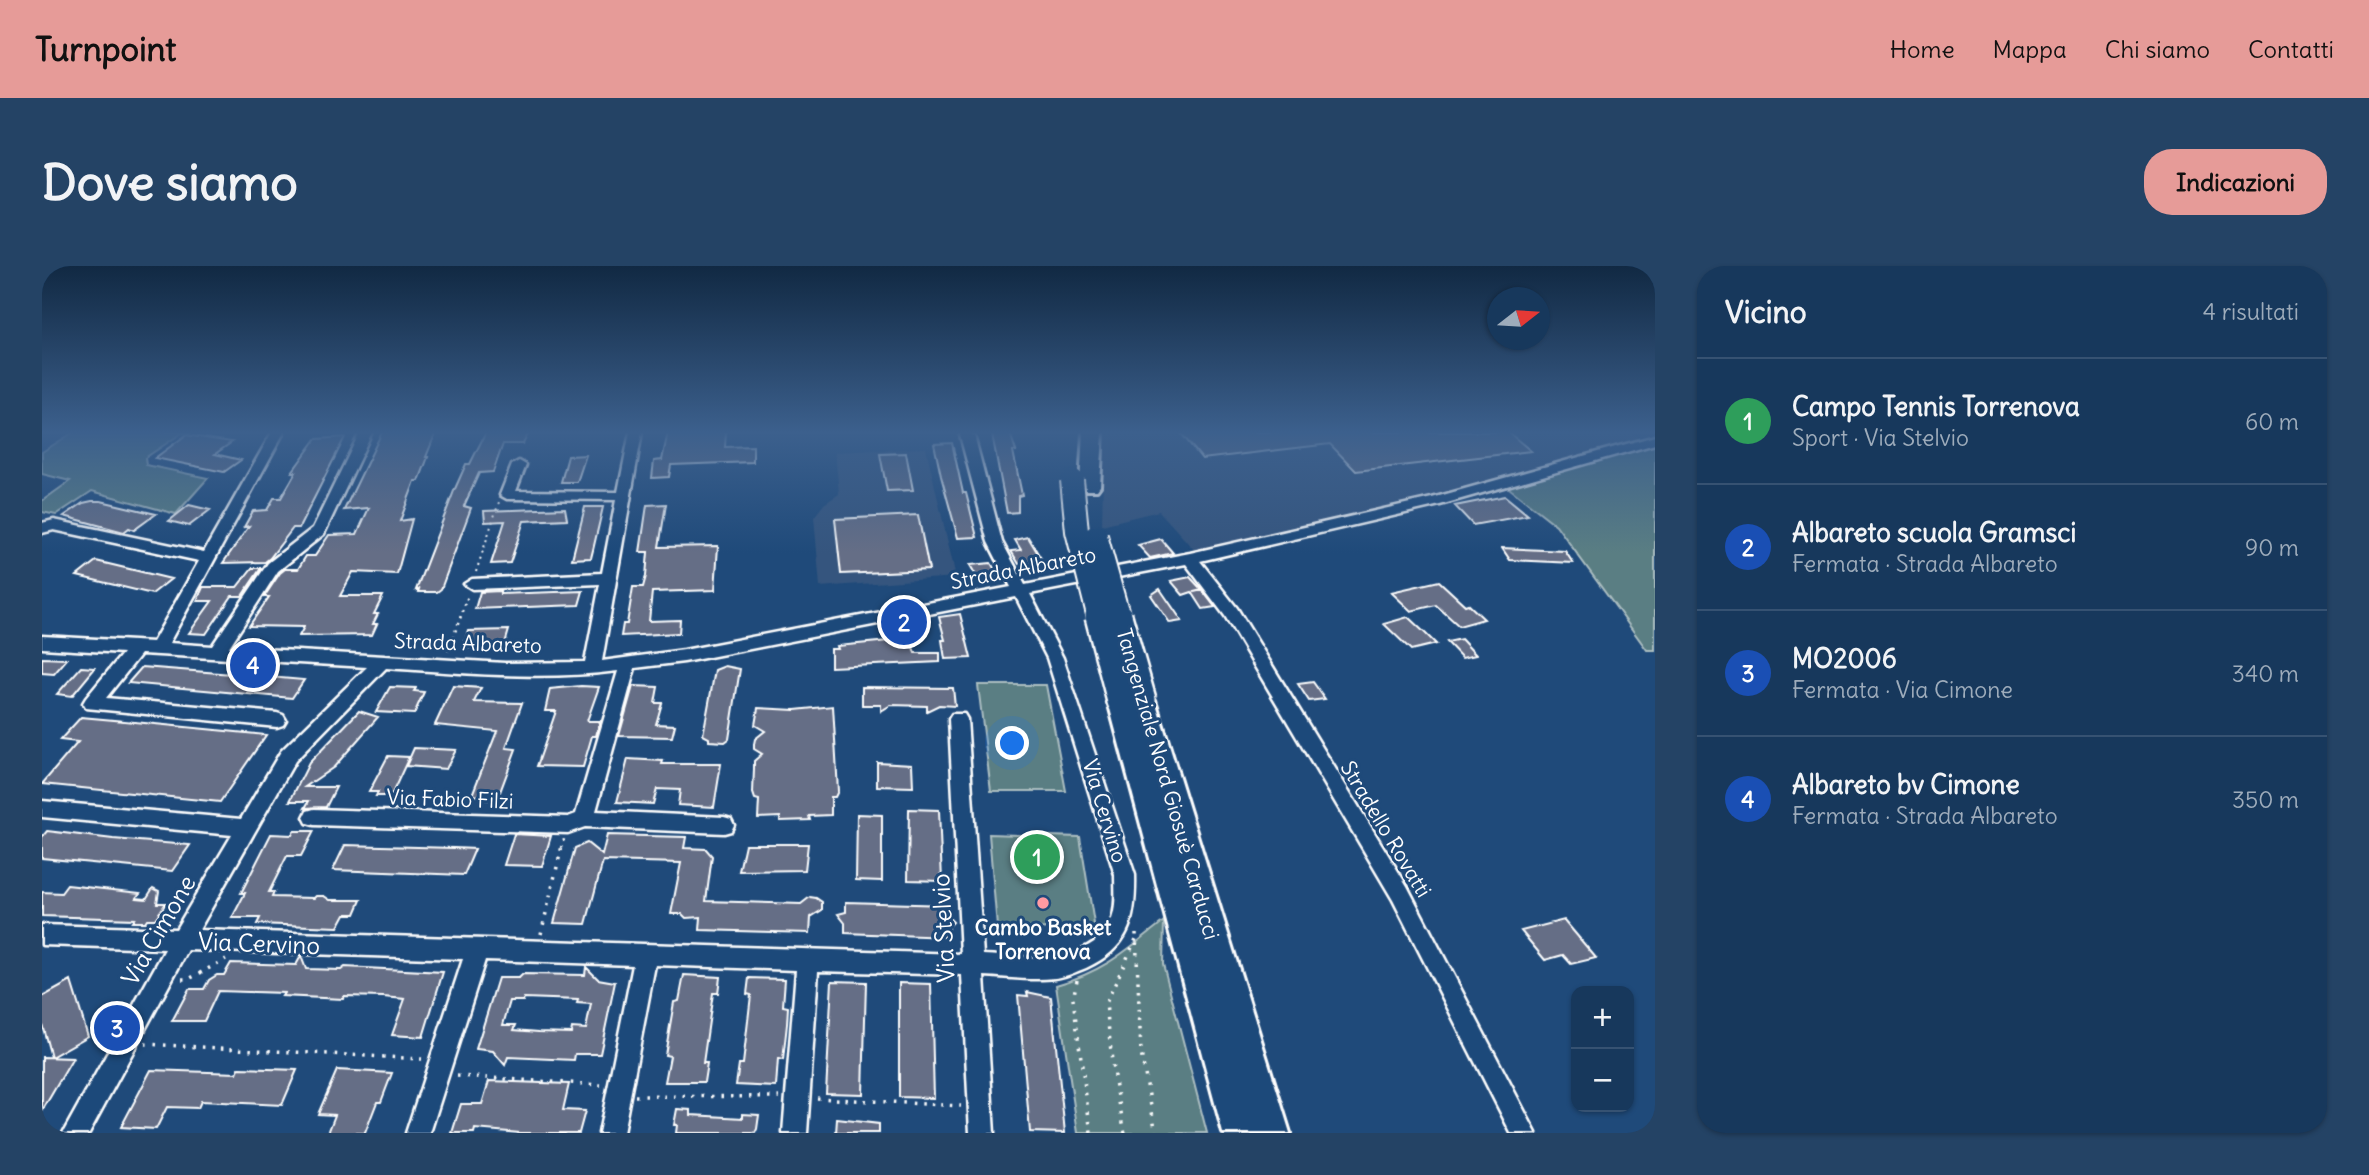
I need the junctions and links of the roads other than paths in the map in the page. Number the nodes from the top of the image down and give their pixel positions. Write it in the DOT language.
graph roads {
  1 [pos="256,472"];
  2 [pos="347,472"];
  3 [pos="516,472"];
  4 [pos="629,472"];
  5 [pos="977,472"];
  6 [pos="1080,472"];
  7 [pos="1083,472"];
  8 [pos="1540,472"];
  9 [pos="1081,483"];
  10 [pos="625,496"];
  11 [pos="42,528"];
  12 [pos="208,558"];
  13 [pos="1191,558"];
  14 [pos="608,578"];
  15 [pos="472,584"];
  16 [pos="1020,592"];
  17 [pos="43,643"];
  18 [pos="136,647"];
  19 [pos="158,648"];
  20 [pos="216,653"];
  21 [pos="382,662"];
  22 [pos="628,664"];
  23 [pos="592,668"];
  24 [pos="1132,700"];
  25 [pos="958,719"];
  26 [pos="277,720"];
  27 [pos="42,809"];
  28 [pos="314,817"];
  29 [pos="576,822"];
  30 [pos="724,825"];
  31 [pos="247,828"];
  32 [pos="42,935"];
  33 [pos="183,940"];
  34 [pos="477,950"];
  35 [pos="646,956"];
  36 [pos="808,960"];
  37 [pos="971,965"];
  38 [pos="75,1133"];
  39 [pos="418,1133"];
  40 [pos="611,1133"];
  41 [pos="795,1133"];
  42 [pos="982,1133"];
  43 [pos="1242,1133"];
  44 [pos="1271,1133"];
  45 [pos="1524,1133"];
  1 -- 12 [label="street"];
  2 -- 20 [label="street"];
  3 -- 10 [label="street"];
  4 -- 10 [label="street"];
  5 -- 16 [label="street, Via Cervino"];
  6 -- 9 [label="highway, Tangenziale Nord Giosuè Carducci"];
  7 -- 9 [label="highway, Tangenziale Nord Giosuè Carducci"];
  8 -- 13 [label="street, Strada Albareto"];
  9 -- 24 [label="highway, Tangenziale Nord Giosuè Carducci, bridge"];
  10 -- 14 [label="street"];
  11 -- 12 [label="street"];
  12 -- 19 [label="street"];
  13 -- 16 [label="street, Strada Albareto"];
  13 -- 45 [label="street, Stradello Rovatti"];
  14 -- 15 [label="street"];
  14 -- 23 [label="street"];
  16 -- 22 [label="street, Strada Albareto"];
  16 -- 37 [label="street, Via Cervino"];
  17 -- 18 [label="street, Strada Albareto"];
  18 -- 19 [label="street, Strada Albareto"];
  18 -- 26 [label="street"];
  19 -- 20 [label="street, Strada Albareto"];
  20 -- 21 [label="street, Strada Albareto"];
  21 -- 23 [label="street, Strada Albareto"];
  21 -- 31 [label="street, Via Cimone"];
  22 -- 23 [label="street, Strada Albareto"];
  22 -- 29 [label="street"];
  24 -- 43 [label="highway, Tangenziale Nord Giosuè Carducci"];
  24 -- 44 [label="highway, Tangenziale Nord Giosuè Carducci"];
  25 -- 37 [label="street, Via Stelvio"];
  27 -- 31 [label="street"];
  28 -- 29 [label="street, Via Fabio Filzi"];
  29 -- 30 [label="street, Via Fabio Filzi"];
  31 -- 33 [label="street, Via Cimone"];
  32 -- 33 [label="street, Via Cervino"];
  33 -- 34 [label="street, Via Cervino"];
  33 -- 38 [label="street, Via Cimone"];
  34 -- 35 [label="street, Via Cervino"];
  34 -- 39 [label="street"];
  35 -- 36 [label="street, Via Cervino"];
  35 -- 40 [label="street"];
  36 -- 37 [label="street, Via Cervino"];
  36 -- 41 [label="street"];
  37 -- 42 [label="street, Via Stelvio"];
}
